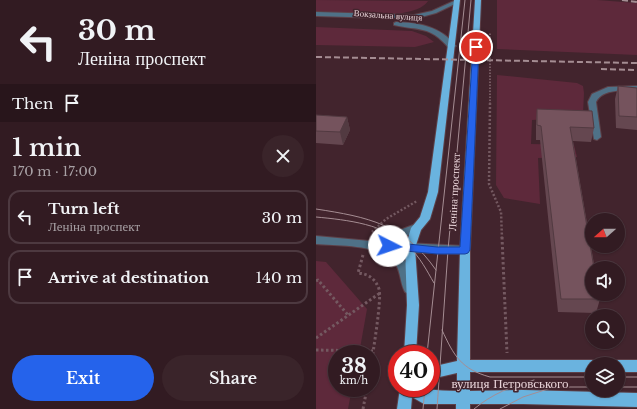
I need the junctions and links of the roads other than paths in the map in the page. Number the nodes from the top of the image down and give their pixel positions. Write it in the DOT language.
graph roads {
  1 [pos="478,0"];
  2 [pos="457,1"];
  3 [pos="316,14"];
  4 [pos="316,20"];
  5 [pos="452,46"];
  6 [pos="637,88"];
  7 [pos="597,137"];
  8 [pos="416,228"];
  9 [pos="316,240"];
  10 [pos="366,245"];
  11 [pos="410,248"];
  12 [pos="465,250"];
  13 [pos="413,305"];
  14 [pos="411,345"];
  15 [pos="463,366"];
  16 [pos="585,366"];
  17 [pos="625,366"];
  18 [pos="637,366"];
  19 [pos="440,370"];
  20 [pos="406,397"];
  21 [pos="424,397"];
  22 [pos="637,400"];
  23 [pos="463,403"];
  24 [pos="404,409"];
  1 -- 12 [label="main road, Леніна проспект"];
  2 -- 3 [label="street, Вокзальна вулиця"];
  2 -- 5 [label="main road, Леніна проспект"];
  4 -- 5 [label="street, Вокзальна вулиця"];
  5 -- 8 [label="main road, Леніна проспект"];
  6 -- 7 [label="street"];
  8 -- 10 [label="street"];
  8 -- 11 [label="main road, Леніна проспект"];
  9 -- 10 [label="street"];
  10 -- 11 [label="street"];
  10 -- 13 [label="street"];
  11 -- 12 [label="street"];
  11 -- 13 [label="main road, Леніна проспект"];
  12 -- 15 [label="main road, Леніна проспект"];
  13 -- 14 [label="main road, Леніна проспект"];
  15 -- 16 [label="main road, вулиця Петровського"];
  15 -- 19 [label="main road, вулиця Петровського"];
  15 -- 23 [label="main road, Леніна проспект"];
  17 -- 18 [label="main road"];
  20 -- 24 [label="main road"];
  21 -- 23 [label="main road, вулиця Петровського"];
  22 -- 23 [label="main road, вулиця Петровського"];
}
